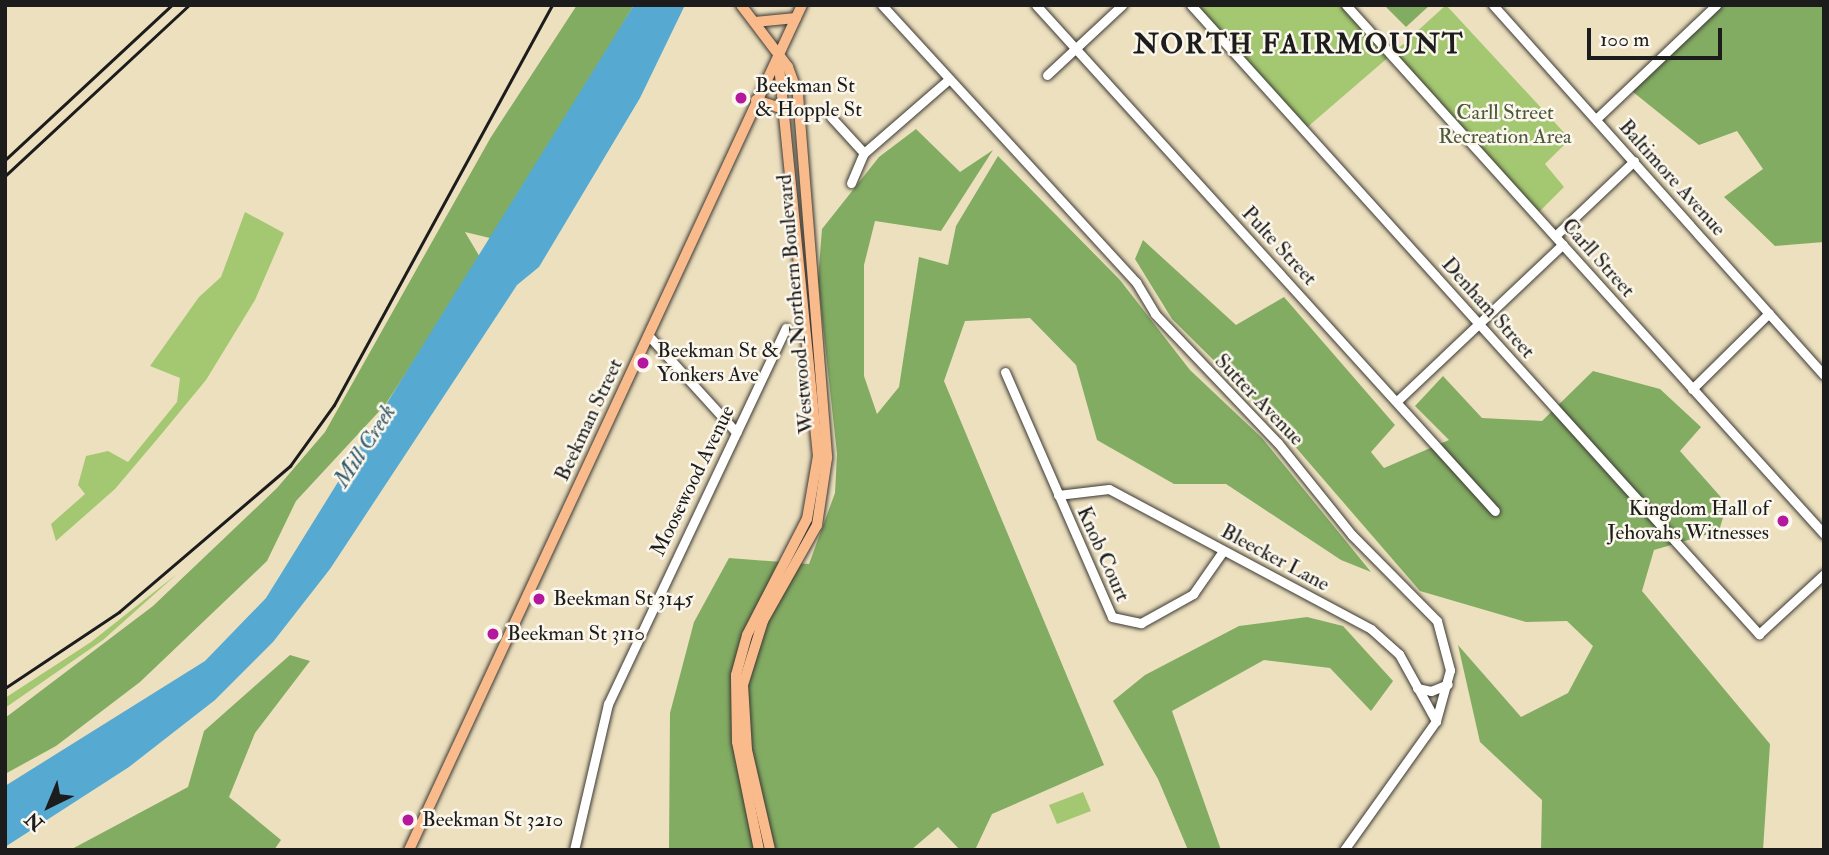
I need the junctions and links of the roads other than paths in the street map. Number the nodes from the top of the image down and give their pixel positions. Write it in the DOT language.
graph roads {
  1 [pos="740,5"];
  2 [pos="802,5"];
  3 [pos="882,5"];
  4 [pos="1036,5"];
  5 [pos="1122,5"];
  6 [pos="1191,5"];
  7 [pos="1346,5"];
  8 [pos="1493,5"];
  9 [pos="1716,5"];
  10 [pos="796,18"];
  11 [pos="760,25"];
  12 [pos="1075,48"];
  13 [pos="778,54"];
  14 [pos="1047,75"];
  15 [pos="949,79"];
  16 [pos="756,100"];
  17 [pos="787,110"];
  18 [pos="831,117"];
  19 [pos="1596,119"];
  20 [pos="864,153"];
  21 [pos="1634,161"];
  22 [pos="851,183"];
  23 [pos="1555,236"];
  24 [pos="1563,244"];
  25 [pos="1769,313"];
  26 [pos="1479,323"];
  27 [pos="786,328"];
  28 [pos="649,336"];
  29 [pos="1819,363"];
  30 [pos="1005,373"];
  31 [pos="1824,375"];
  32 [pos="1692,389"];
  33 [pos="1398,401"];
  34 [pos="736,432"];
  35 [pos="1058,495"];
  36 [pos="1495,510"];
  37 [pos="1824,534"];
  38 [pos="1223,551"];
  39 [pos="1824,574"];
  40 [pos="1447,684"];
  41 [pos="1417,688"];
  42 [pos="1436,721"];
  43 [pos="409,850"];
  44 [pos="574,850"];
  45 [pos="759,850"];
  46 [pos="770,850"];
  47 [pos="1344,850"];
  1 -- 11 [label="main road"];
  2 -- 10 [label="main road, Beekman Street"];
  3 -- 15 [label="street, Sutter Avenue"];
  4 -- 12 [label="street, Pulte Street"];
  5 -- 12 [label="street"];
  6 -- 26 [label="street, Denham Street"];
  7 -- 23 [label="street, Carll Street"];
  8 -- 19 [label="street, Baltimore Avenue"];
  9 -- 19 [label="street"];
  10 -- 11 [label="main road"];
  10 -- 13 [label="main road, Beekman Street"];
  11 -- 13 [label="main road"];
  12 -- 14 [label="street"];
  12 -- 33 [label="street, Pulte Street"];
  13 -- 16 [label="main road, Beekman Street"];
  13 -- 17 [label="main road, Westwood Northern Boulevard"];
  13 -- 46 [label="main road, Westwood Northern Boulevard"];
  15 -- 20 [label="street"];
  15 -- 40 [label="street, Sutter Avenue"];
  16 -- 17 [label="main road"];
  16 -- 28 [label="main road, Beekman Street"];
  17 -- 45 [label="main road, Westwood Northern Boulevard"];
  18 -- 20 [label="street"];
  19 -- 21 [label="street, Baltimore Avenue"];
  20 -- 22 [label="street"];
  21 -- 23 [label="street"];
  21 -- 25 [label="street, Baltimore Avenue"];
  23 -- 24 [label="street, Carll Street"];
  24 -- 26 [label="street"];
  24 -- 32 [label="street, Carll Street"];
  25 -- 29 [label="street, Baltimore Avenue"];
  25 -- 32 [label="street"];
  26 -- 33 [label="street"];
  26 -- 39 [label="street, Denham Street"];
  27 -- 34 [label="street, Moosewood Avenue"];
  28 -- 34 [label="street"];
  28 -- 43 [label="main road, Beekman Street"];
  29 -- 31 [label="street, Baltimore Avenue"];
  30 -- 35 [label="street, Knob Court"];
  32 -- 37 [label="street, Carll Street"];
  33 -- 36 [label="street, Pulte Street"];
  34 -- 44 [label="street, Moosewood Avenue"];
  35 -- 38 [label="street, Bleecker Lane"];
  35 -- 38 [label="street, Knob Court"];
  38 -- 41 [label="street, Bleecker Lane"];
  40 -- 41 [label="street"];
  40 -- 42 [label="street, Sutter Avenue"];
  41 -- 42 [label="street, Bleecker Lane"];
  42 -- 47 [label="street, Sutter Avenue"];
}
